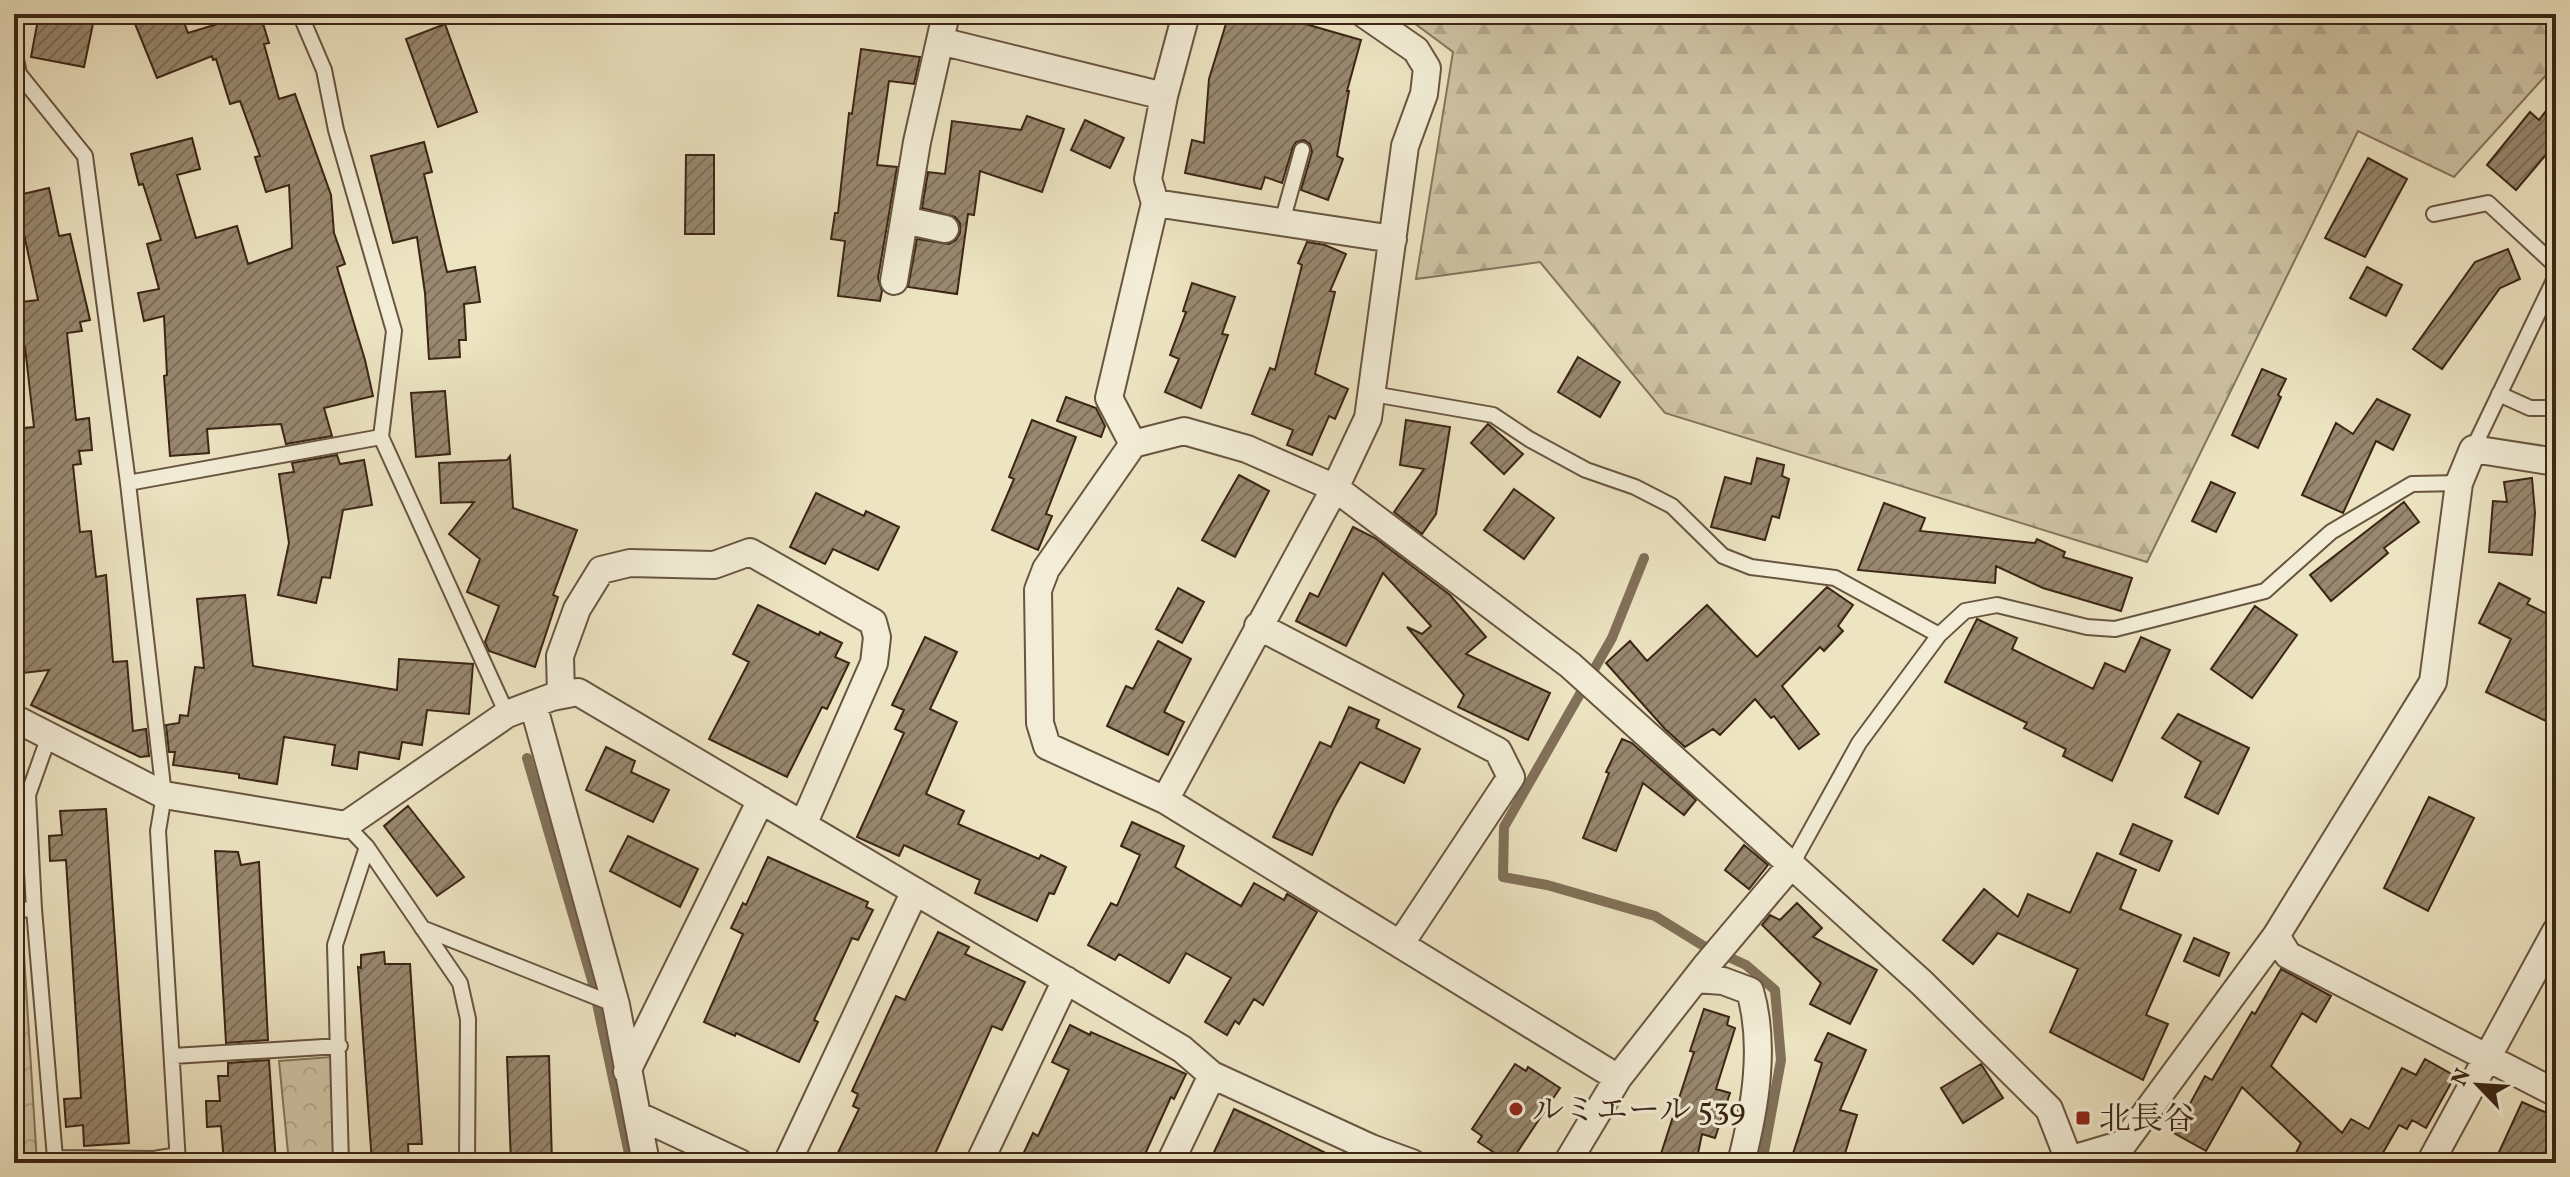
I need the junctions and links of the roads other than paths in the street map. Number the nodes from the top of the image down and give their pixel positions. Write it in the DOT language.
graph roads {
  1 [pos="300,14"];
  2 [pos="946,14"];
  3 [pos="1186,14"];
  4 [pos="1364,14"];
  5 [pos="940,41"];
  6 [pos="14,49"];
  7 [pos="1164,96"];
  8 [pos="1302,150"];
  9 [pos="1155,203"];
  10 [pos="2434,214"];
  11 [pos="904,220"];
  12 [pos="1282,222"];
  13 [pos="945,229"];
  14 [pos="1393,239"];
  15 [pos="2556,266"];
  16 [pos="2556,276"];
  17 [pos="894,281"];
  18 [pos="1373,394"];
  19 [pos="2499,394"];
  20 [pos="2556,408"];
  21 [pos="381,437"];
  22 [pos="1133,444"];
  23 [pos="2473,449"];
  24 [pos="2556,462"];
  25 [pos="128,483"];
  26 [pos="2459,483"];
  27 [pos="1335,488"];
  28 [pos="1258,626"];
  29 [pos="1939,635"];
  30 [pos="561,695"];
  31 [pos="533,704"];
  32 [pos="507,714"];
  33 [pos="14,718"];
  34 [pos="49,736"];
  35 [pos="164,795"];
  36 [pos="761,800"];
  37 [pos="1165,800"];
  38 [pos="346,825"];
  39 [pos="803,825"];
  40 [pos="367,847"];
  41 [pos="1792,864"];
  42 [pos="915,891"];
  43 [pos="34,909"];
  44 [pos="14,910"];
  45 [pos="422,927"];
  46 [pos="2556,931"];
  47 [pos="2276,936"];
  48 [pos="1401,943"];
  49 [pos="1696,979"];
  50 [pos="1066,980"];
  51 [pos="603,1000"];
  52 [pos="340,1046"];
  53 [pos="173,1056"];
  54 [pos="2489,1059"];
  55 [pos="627,1071"];
  56 [pos="1212,1075"];
  57 [pos="1618,1078"];
  58 [pos="2556,1093"];
  59 [pos="637,1115"];
  60 [pos="1367,1155"];
  61 [pos="178,1159"];
  62 [pos="149,1161"];
  63 [pos="2069,1162"];
  64 [pos="341,1163"];
  65 [pos="467,1163"];
  66 [pos="646,1163"];
  67 [pos="740,1163"];
  68 [pos="787,1163"];
  69 [pos="979,1163"];
  70 [pos="1170,1163"];
  71 [pos="1412,1163"];
  72 [pos="1567,1163"];
  73 [pos="1741,1163"];
  74 [pos="2430,1163"];
  1 -- 21 [label="lane"];
  2 -- 5 [label="street"];
  3 -- 7 [label="street"];
  4 -- 14 [label="street"];
  5 -- 7 [label="street"];
  5 -- 11 [label="street"];
  6 -- 25 [label="lane"];
  7 -- 9 [label="street"];
  8 -- 12 [label="lane"];
  9 -- 12 [label="street"];
  9 -- 22 [label="street"];
  10 -- 15 [label="lane"];
  11 -- 13 [label="street"];
  11 -- 17 [label="street"];
  12 -- 14 [label="street"];
  14 -- 18 [label="street"];
  16 -- 19 [label="lane"];
  18 -- 27 [label="street"];
  18 -- 29 [label="lane"];
  19 -- 20 [label="lane"];
  19 -- 23 [label="lane"];
  21 -- 25 [label="lane"];
  21 -- 32 [label="lane"];
  22 -- 27 [label="street"];
  22 -- 37 [label="street"];
  23 -- 24 [label="street"];
  23 -- 26 [label="street"];
  25 -- 35 [label="lane"];
  26 -- 29 [label="lane"];
  26 -- 47 [label="street"];
  27 -- 28 [label="street"];
  27 -- 41 [label="street"];
  28 -- 37 [label="street"];
  28 -- 48 [label="street"];
  29 -- 41 [label="lane"];
  30 -- 31 [label="street"];
  30 -- 36 [label="street"];
  30 -- 39 [label="street"];
  31 -- 32 [label="street"];
  31 -- 51 [label="street"];
  32 -- 38 [label="street"];
  33 -- 34 [label="street"];
  34 -- 35 [label="street"];
  34 -- 43 [label="lane"];
  35 -- 38 [label="street"];
  35 -- 53 [label="lane"];
  36 -- 39 [label="street"];
  36 -- 55 [label="street"];
  37 -- 48 [label="street"];
  38 -- 40 [label="lane"];
  39 -- 42 [label="street"];
  40 -- 45 [label="lane"];
  40 -- 52 [label="lane"];
  41 -- 49 [label="street"];
  41 -- 63 [label="street"];
  42 -- 50 [label="street"];
  42 -- 68 [label="street"];
  43 -- 44 [label="lane"];
  43 -- 62 [label="lane"];
  45 -- 51 [label="lane"];
  45 -- 65 [label="lane"];
  46 -- 54 [label="street"];
  47 -- 54 [label="street"];
  47 -- 63 [label="street"];
  48 -- 57 [label="street"];
  49 -- 57 [label="street"];
  49 -- 73 [label="street"];
  50 -- 56 [label="street"];
  50 -- 69 [label="street"];
  51 -- 55 [label="street"];
  52 -- 53 [label="lane"];
  52 -- 64 [label="lane"];
  53 -- 61 [label="lane"];
  54 -- 58 [label="street"];
  54 -- 74 [label="street"];
  55 -- 59 [label="street"];
  56 -- 60 [label="street"];
  56 -- 70 [label="street"];
  57 -- 72 [label="street"];
  59 -- 66 [label="street"];
  59 -- 67 [label="street"];
  60 -- 71 [label="street"];
  61 -- 62 [label="lane"];
}
